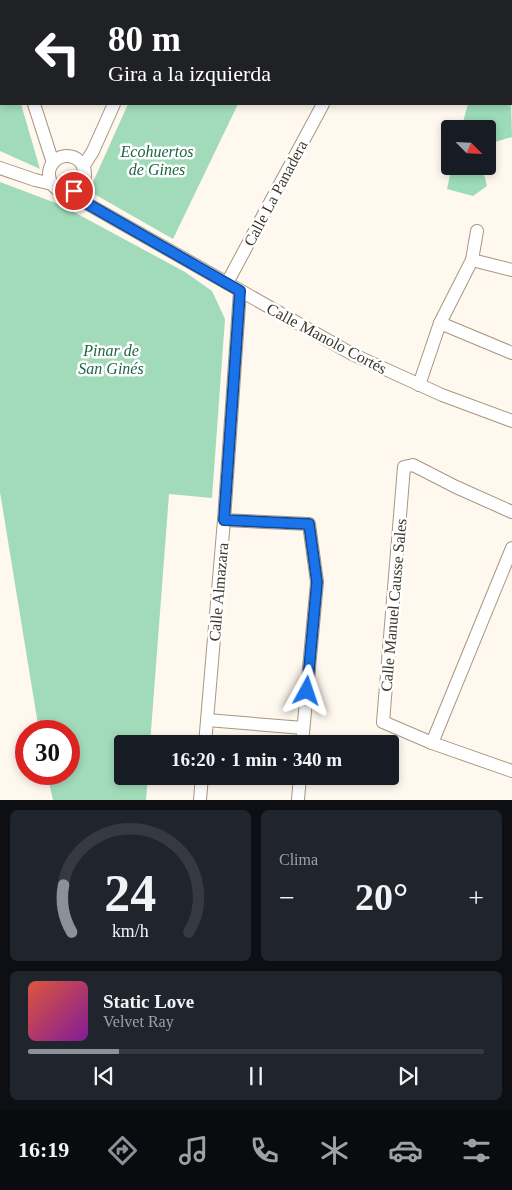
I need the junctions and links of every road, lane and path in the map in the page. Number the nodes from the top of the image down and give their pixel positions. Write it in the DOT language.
graph roads {
  1 [pos="34,105"];
  2 [pos="114,105"];
  3 [pos="322,105"];
  4 [pos="52,163"];
  5 [pos="83,167"];
  6 [pos="0,168"];
  7 [pos="52,184"];
  8 [pos="74,191"];
  9 [pos="477,231"];
  10 [pos="472,260"];
  11 [pos="512,270"];
  12 [pos="227,283"];
  13 [pos="240,291"];
  14 [pos="440,323"];
  15 [pos="512,353"];
  16 [pos="419,385"];
  17 [pos="512,421"];
  18 [pos="512,512"];
  19 [pos="224,520"];
  20 [pos="512,548"];
  21 [pos="207,720"];
  22 [pos="303,728"];
  23 [pos="206,735"];
  24 [pos="303,735"];
  25 [pos="432,743"];
  26 [pos="512,770"];
  27 [pos="201,785"];
  28 [pos="299,785"];
  29 [pos="200,800"];
  30 [pos="298,800"];
  1 -- 4 [label="street"];
  2 -- 5 [label="street"];
  3 -- 12 [label="street, Calle La Panadera"];
  4 -- 5 [label="street"];
  4 -- 7 [label="street"];
  5 -- 8 [label="street"];
  6 -- 7 [label="street"];
  7 -- 8 [label="street"];
  8 -- 12 [label="street, Calle Manolo Cortés"];
  9 -- 10 [label="street"];
  10 -- 11 [label="street"];
  10 -- 14 [label="street"];
  12 -- 13 [label="street, Calle Manolo Cortés"];
  13 -- 16 [label="street, Calle Manolo Cortés"];
  13 -- 19 [label="street, Calle Almazara"];
  14 -- 15 [label="street"];
  14 -- 16 [label="street"];
  16 -- 17 [label="street, Calle Manolo Cortés"];
  18 -- 25 [label="street, Calle Manuel Causse Sales"];
  19 -- 21 [label="street, Calle Almazara"];
  19 -- 22 [label="street"];
  20 -- 25 [label="street"];
  21 -- 22 [label="street"];
  21 -- 23 [label="street, Calle Almazara"];
  22 -- 24 [label="street"];
  25 -- 26 [label="street, Calle Manuel Causse Sales"];
  27 -- 29 [label="street"];
  28 -- 30 [label="street"];
}
